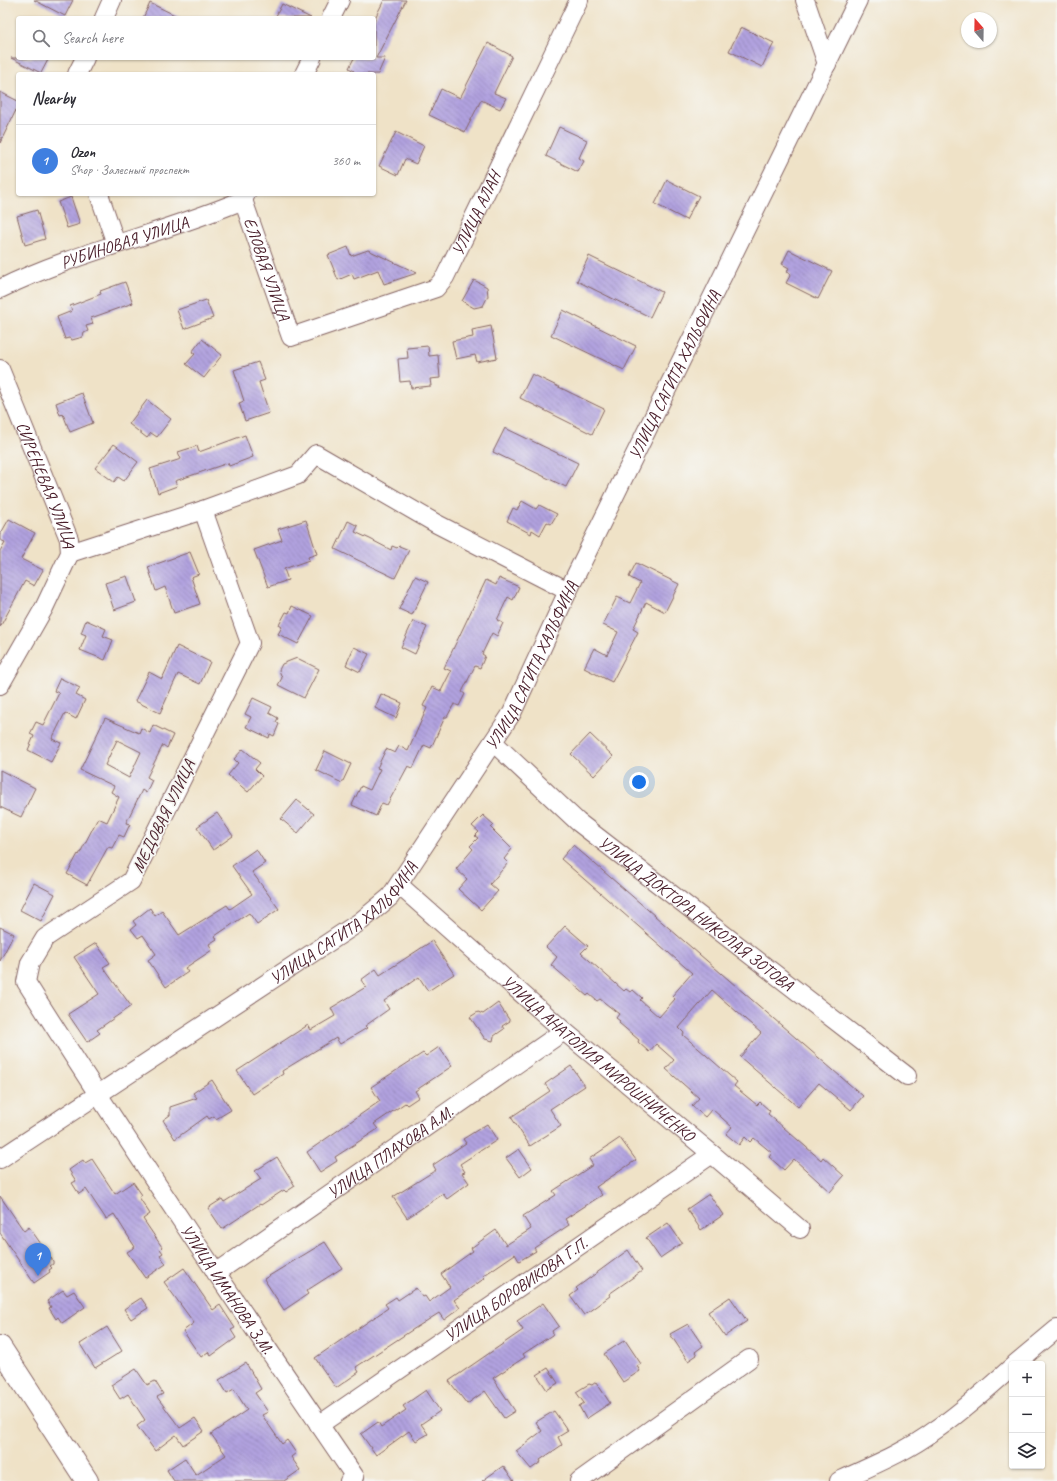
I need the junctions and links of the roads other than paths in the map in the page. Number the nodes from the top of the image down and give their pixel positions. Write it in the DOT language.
graph roads {
  1 [pos="112,0"];
  2 [pos="340,0"];
  3 [pos="579,0"];
  4 [pos="805,0"];
  5 [pos="858,0"];
  6 [pos="105,16"];
  7 [pos="332,16"];
  8 [pos="84,60"];
  9 [pos="311,60"];
  10 [pos="827,64"];
  11 [pos="78,72"];
  12 [pos="305,72"];
  13 [pos="100,196"];
  14 [pos="244,197"];
  15 [pos="116,244"];
  16 [pos="0,289"];
  17 [pos="291,337"];
  18 [pos="0,369"];
  19 [pos="203,510"];
  20 [pos="70,553"];
  21 [pos="568,591"];
  22 [pos="0,685"];
  23 [pos="493,742"];
  24 [pos="399,885"];
  25 [pos="564,1031"];
  26 [pos="907,1076"];
  27 [pos="97,1095"];
  28 [pos="712,1154"];
  29 [pos="0,1159"];
  30 [pos="800,1230"];
  31 [pos="216,1273"];
  32 [pos="1057,1328"];
  33 [pos="0,1347"];
  34 [pos="749,1359"];
  35 [pos="1018,1361"];
  36 [pos="1009,1369"];
  37 [pos="319,1425"];
  38 [pos="87,1481"];
  39 [pos="349,1481"];
  40 [pos="579,1481"];
  41 [pos="839,1481"];
  1 -- 6 [label="street"];
  2 -- 7 [label="street"];
  3 -- 17 [label="street, УЛИЦА АЛАН"];
  4 -- 10 [label="street"];
  5 -- 10 [label="street, УЛИЦА САГИТА ХАЛЬФИНА"];
  8 -- 11 [label="street"];
  9 -- 12 [label="street"];
  10 -- 21 [label="street, УЛИЦА САГИТА ХАЛЬФИНА"];
  13 -- 15 [label="street"];
  14 -- 15 [label="street, РУБИНОВАЯ УЛИЦА"];
  14 -- 17 [label="street, ЕЛОВАЯ УЛИЦА"];
  15 -- 16 [label="street, РУБИНОВАЯ УЛИЦА"];
  18 -- 20 [label="street, СИРЕНЕВАЯ УЛИЦА"];
  19 -- 20 [label="street"];
  19 -- 21 [label="street"];
  19 -- 27 [label="street, МЕДОВАЯ УЛИЦА"];
  20 -- 22 [label="street, СИРЕНЕВАЯ УЛИЦА"];
  21 -- 23 [label="street, УЛИЦА САГИТА ХАЛЬФИНА"];
  23 -- 24 [label="street, УЛИЦА САГИТА ХАЛЬФИНА"];
  23 -- 26 [label="street, УЛИЦА ДОКТОРА НИКОЛАЯ ЗОТОВА"];
  24 -- 25 [label="street, УЛИЦА АНАТОЛИЯ МИРОШНИЧЕНКО"];
  24 -- 27 [label="street, УЛИЦА САГИТА ХАЛЬФИНА"];
  25 -- 28 [label="street, УЛИЦА АНАТОЛИЯ МИРОШНИЧЕНКО"];
  25 -- 31 [label="street, УЛИЦА ПЛАХОВА А.М."];
  27 -- 29 [label="street, УЛИЦА САГИТА ХАЛЬФИНА"];
  27 -- 31 [label="street, УЛИЦА ИМАНОВА З.М."];
  28 -- 30 [label="street, УЛИЦА АНАТОЛИЯ МИРОШНИЧЕНКО"];
  28 -- 37 [label="street, УЛИЦА БОРОВИКОВА Г.П."];
  31 -- 37 [label="street, УЛИЦА ИМАНОВА З.М."];
  32 -- 35 [label="street"];
  33 -- 38 [label="main road"];
  34 -- 40 [label="street"];
  36 -- 41 [label="street"];
  37 -- 39 [label="street, УЛИЦА ИМАНОВА З.М."];
}
